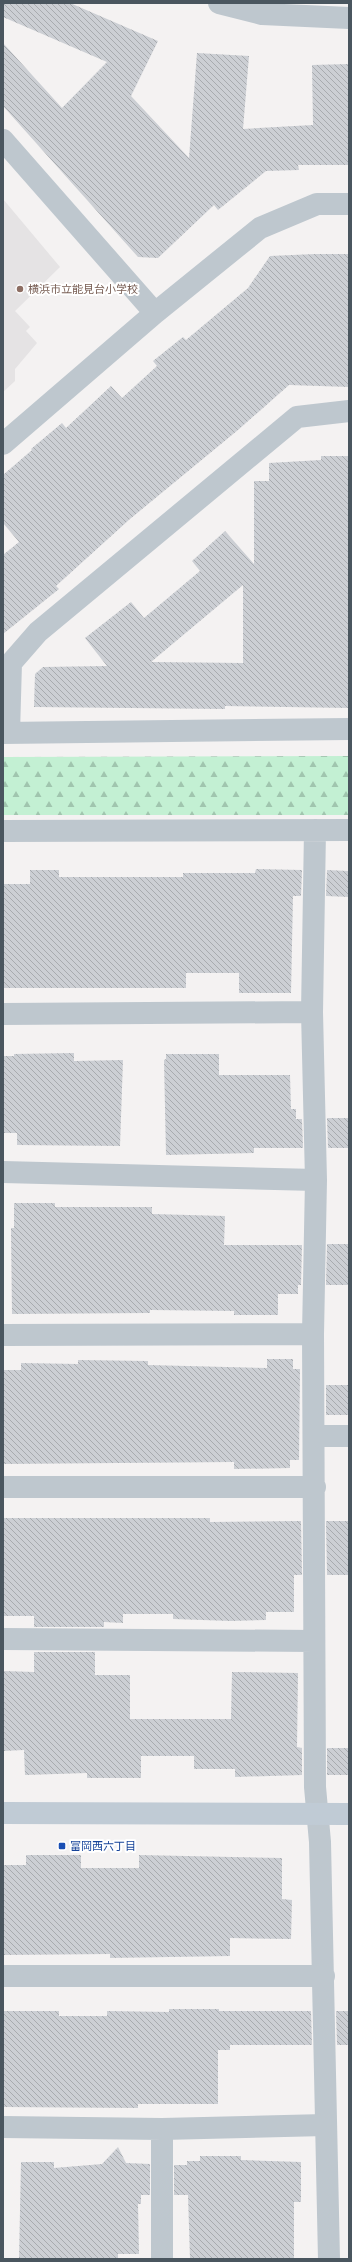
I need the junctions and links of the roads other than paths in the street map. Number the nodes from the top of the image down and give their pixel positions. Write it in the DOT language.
graph roads {
  1 [pos="219,3"];
  2 [pos="349,18"];
  3 [pos="3,140"];
  4 [pos="349,204"];
  5 [pos="155,313"];
  6 [pos="349,411"];
  7 [pos="3,444"];
  8 [pos="349,729"];
  9 [pos="6,733"];
  10 [pos="315,830"];
  11 [pos="349,830"];
  12 [pos="3,831"];
  13 [pos="312,1012"];
  14 [pos="3,1014"];
  15 [pos="3,1172"];
  16 [pos="316,1180"];
  17 [pos="313,1334"];
  18 [pos="3,1335"];
  19 [pos="315,1436"];
  20 [pos="349,1436"];
  21 [pos="315,1487"];
  22 [pos="3,1488"];
  23 [pos="3,1639"];
  24 [pos="314,1641"];
  25 [pos="3,1813"];
  26 [pos="316,1814"];
  27 [pos="349,1814"];
  28 [pos="3,1976"];
  29 [pos="324,1976"];
  30 [pos="325,2125"];
  31 [pos="3,2127"];
  32 [pos="162,2129"];
  33 [pos="162,2259"];
  34 [pos="329,2259"];
  1 -- 2 [label="street"];
  3 -- 5 [label="street"];
  4 -- 5 [label="street"];
  5 -- 7 [label="street"];
  6 -- 9 [label="street"];
  8 -- 9 [label="street"];
  10 -- 11 [label="street"];
  10 -- 12 [label="street"];
  10 -- 13 [label="street"];
  13 -- 14 [label="street"];
  13 -- 16 [label="street"];
  15 -- 16 [label="street"];
  16 -- 17 [label="street"];
  17 -- 18 [label="street"];
  17 -- 19 [label="street"];
  19 -- 20 [label="street"];
  19 -- 21 [label="street"];
  21 -- 22 [label="street"];
  21 -- 24 [label="street"];
  23 -- 24 [label="street"];
  24 -- 26 [label="street"];
  25 -- 26 [label="street"];
  26 -- 27 [label="street"];
  26 -- 29 [label="street"];
  28 -- 29 [label="street"];
  29 -- 30 [label="street"];
  30 -- 32 [label="street"];
  30 -- 34 [label="street"];
  31 -- 32 [label="street"];
  32 -- 33 [label="street"];
}
